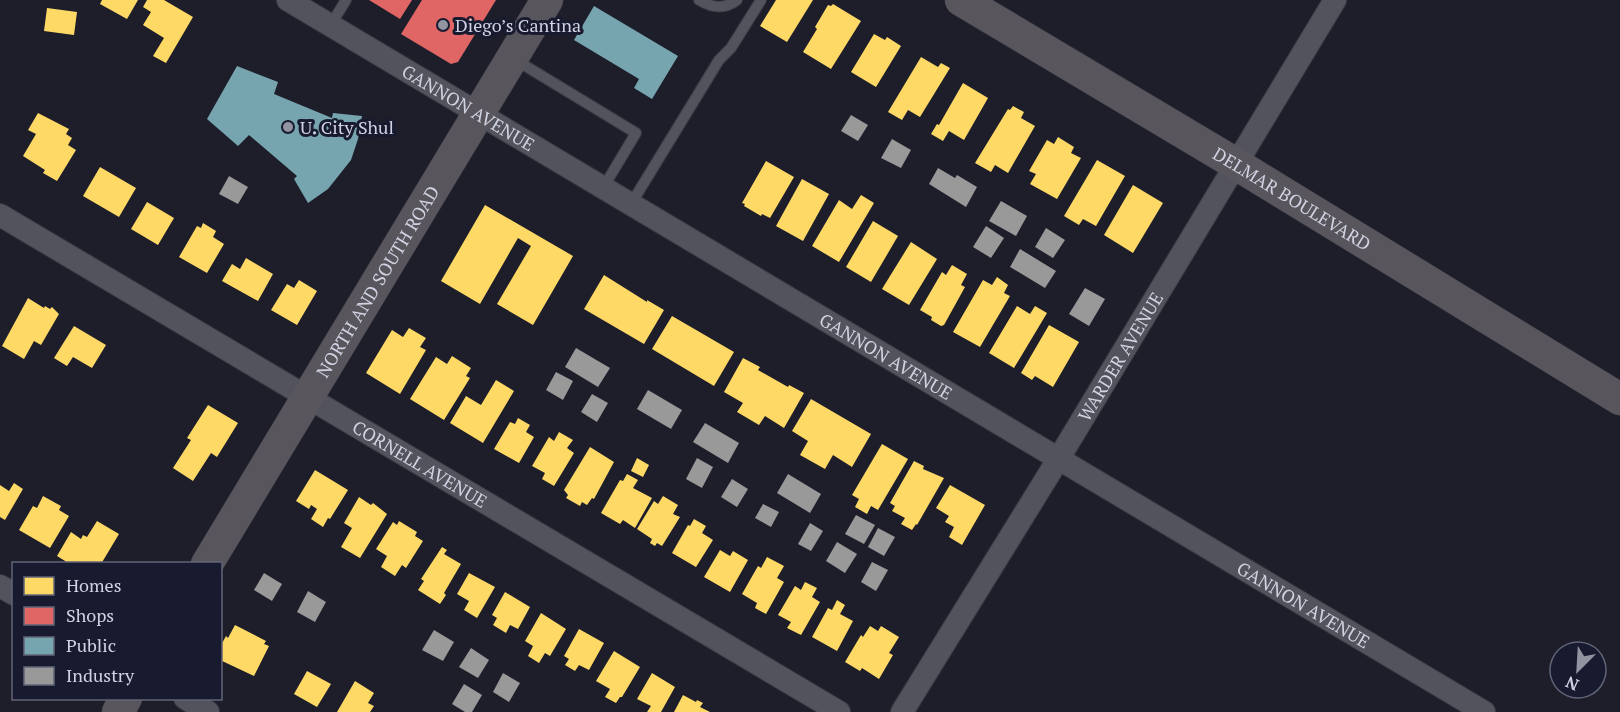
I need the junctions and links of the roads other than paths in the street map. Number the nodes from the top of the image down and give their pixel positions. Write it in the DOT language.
graph roads {
  1 [pos="288,0"];
  2 [pos="346,0"];
  3 [pos="547,0"];
  4 [pos="699,0"];
  5 [pos="737,0"];
  6 [pos="760,0"];
  7 [pos="961,0"];
  8 [pos="1329,2"];
  9 [pos="330,26"];
  10 [pos="512,57"];
  11 [pos="478,114"];
  12 [pos="1236,164"];
  13 [pos="603,188"];
  14 [pos="631,204"];
  15 [pos="0,215"];
  16 [pos="308,398"];
  17 [pos="1620,399"];
  18 [pos="1059,458"];
  19 [pos="208,562"];
  20 [pos="187,700"];
  21 [pos="208,712"];
  22 [pos="839,712"];
  23 [pos="902,712"];
  24 [pos="1484,712"];
  1 -- 9 [label="street, GANNON AVENUE"];
  2 -- 9 [label="lane"];
  3 -- 10 [label="main road, NORTH AND SOUTH ROAD"];
  4 -- 5 [label="lane"];
  6 -- 14 [label="lane"];
  7 -- 12 [label="main road, DELMAR BOULEVARD"];
  8 -- 12 [label="street, WARDER AVENUE"];
  9 -- 11 [label="street, GANNON AVENUE"];
  10 -- 11 [label="main road, NORTH AND SOUTH ROAD"];
  10 -- 13 [label="lane"];
  11 -- 13 [label="street, GANNON AVENUE"];
  11 -- 16 [label="main road, NORTH AND SOUTH ROAD"];
  12 -- 17 [label="main road, DELMAR BOULEVARD"];
  12 -- 18 [label="street, WARDER AVENUE"];
  13 -- 14 [label="street, GANNON AVENUE"];
  14 -- 18 [label="street, GANNON AVENUE"];
  15 -- 16 [label="street, CORNELL AVENUE"];
  16 -- 19 [label="main road, NORTH AND SOUTH ROAD"];
  16 -- 22 [label="street, CORNELL AVENUE"];
  18 -- 23 [label="street, WARDER AVENUE"];
  18 -- 24 [label="street, GANNON AVENUE"];
  20 -- 21 [label="street"];
}
